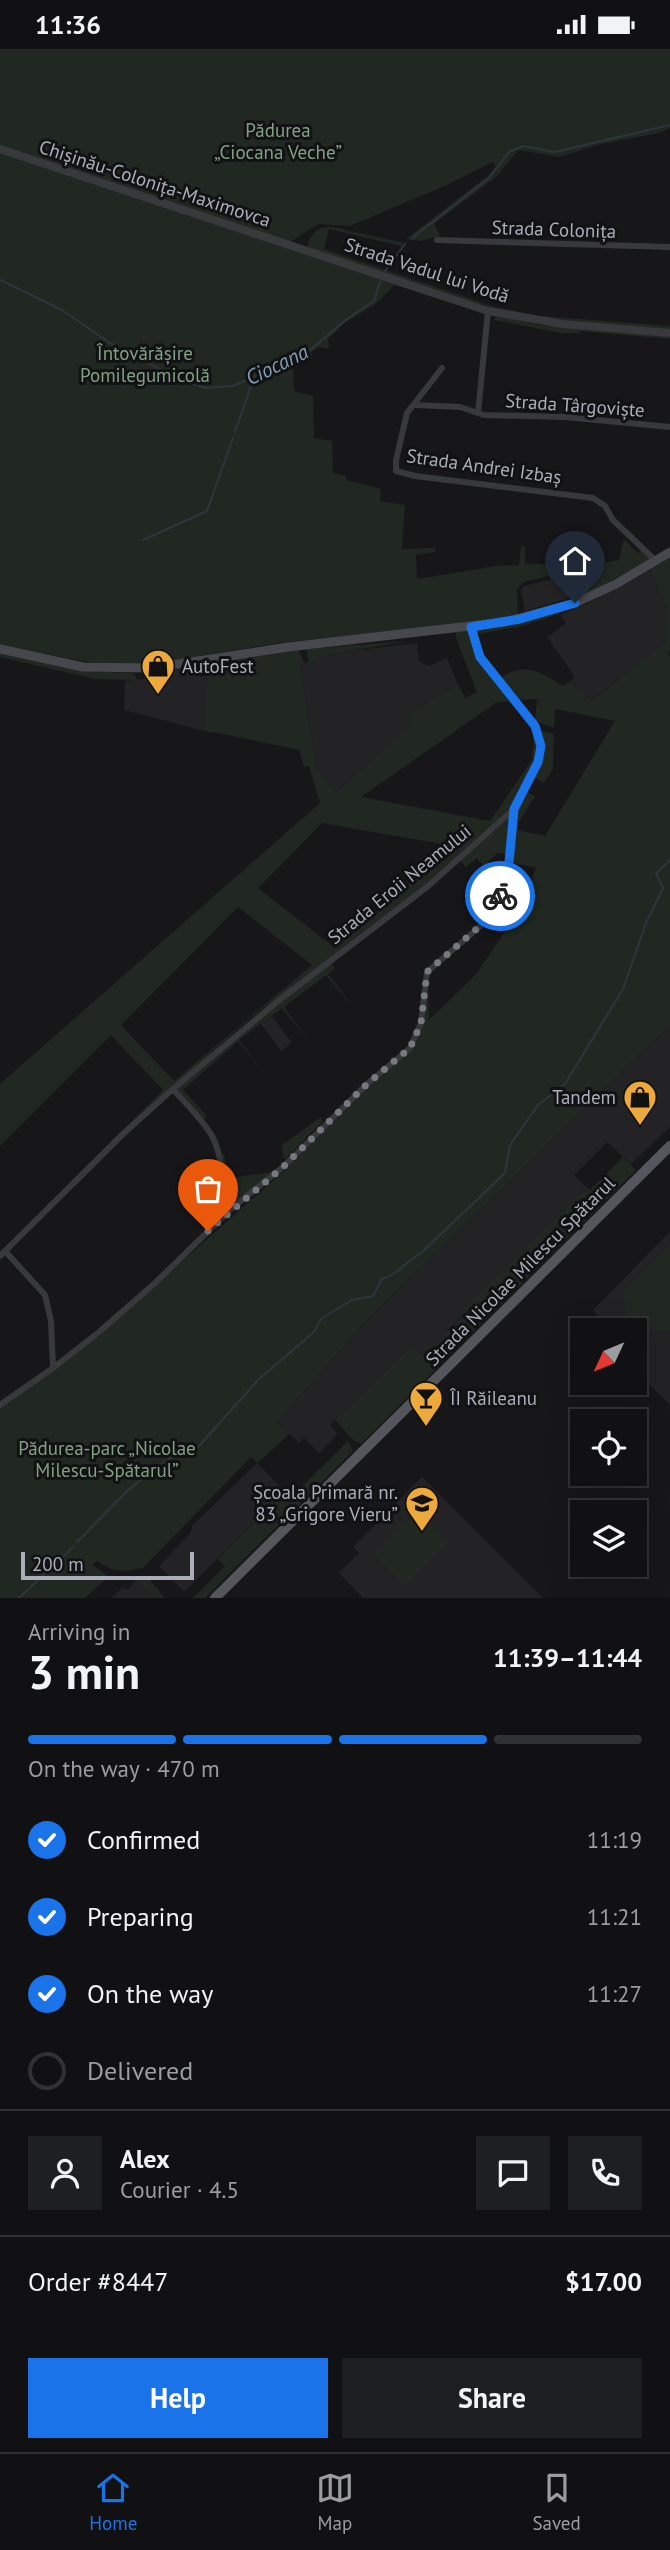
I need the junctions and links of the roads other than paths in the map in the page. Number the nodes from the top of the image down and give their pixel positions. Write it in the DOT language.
graph roads {
  1 [pos="0,149"];
  2 [pos="437,240"];
  3 [pos="670,247"];
  4 [pos="301,248"];
  5 [pos="488,311"];
  6 [pos="670,333"];
  7 [pos="442,368"];
  8 [pos="415,405"];
  9 [pos="478,413"];
  10 [pos="670,427"];
  11 [pos="670,552"];
  12 [pos="656,561"];
  13 [pos="471,627"];
  14 [pos="0,649"];
  15 [pos="514,809"];
  16 [pos="173,1089"];
  17 [pos="670,1146"];
  18 [pos="222,1218"];
  19 [pos="3,1254"];
  20 [pos="53,1368"];
  21 [pos="0,1405"];
  22 [pos="215,1598"];
  1 -- 4 [label="street, Chișinău-Colonița-Maximovca"];
  2 -- 3 [label="street, Strada Colonița"];
  4 -- 5 [label="street, Strada Vadul lui Vodă"];
  5 -- 6 [label="street, Strada Vadul lui Vodă"];
  5 -- 9 [label="street, Strada Târgoviște"];
  7 -- 8 [label="street, Strada Andrei Izbaș"];
  8 -- 9 [label="street, Strada Târgoviște"];
  8 -- 12 [label="street, Strada Andrei Izbaș"];
  9 -- 10 [label="street, Strada Târgoviște"];
  11 -- 12 [label="main road"];
  12 -- 13 [label="main road"];
  13 -- 14 [label="main road"];
  13 -- 15 [label="street, Strada Eroii Neamului"];
  15 -- 16 [label="street, Strada Eroii Neamului"];
  15 -- 18 [label="street"];
  16 -- 18 [label="street"];
  16 -- 19 [label="street, Strada Eroii Neamului"];
  17 -- 22 [label="main road, Strada Nicolae Milescu Spătarul"];
  18 -- 20 [label="street"];
  19 -- 20 [label="street"];
  20 -- 21 [label="street"];
}
